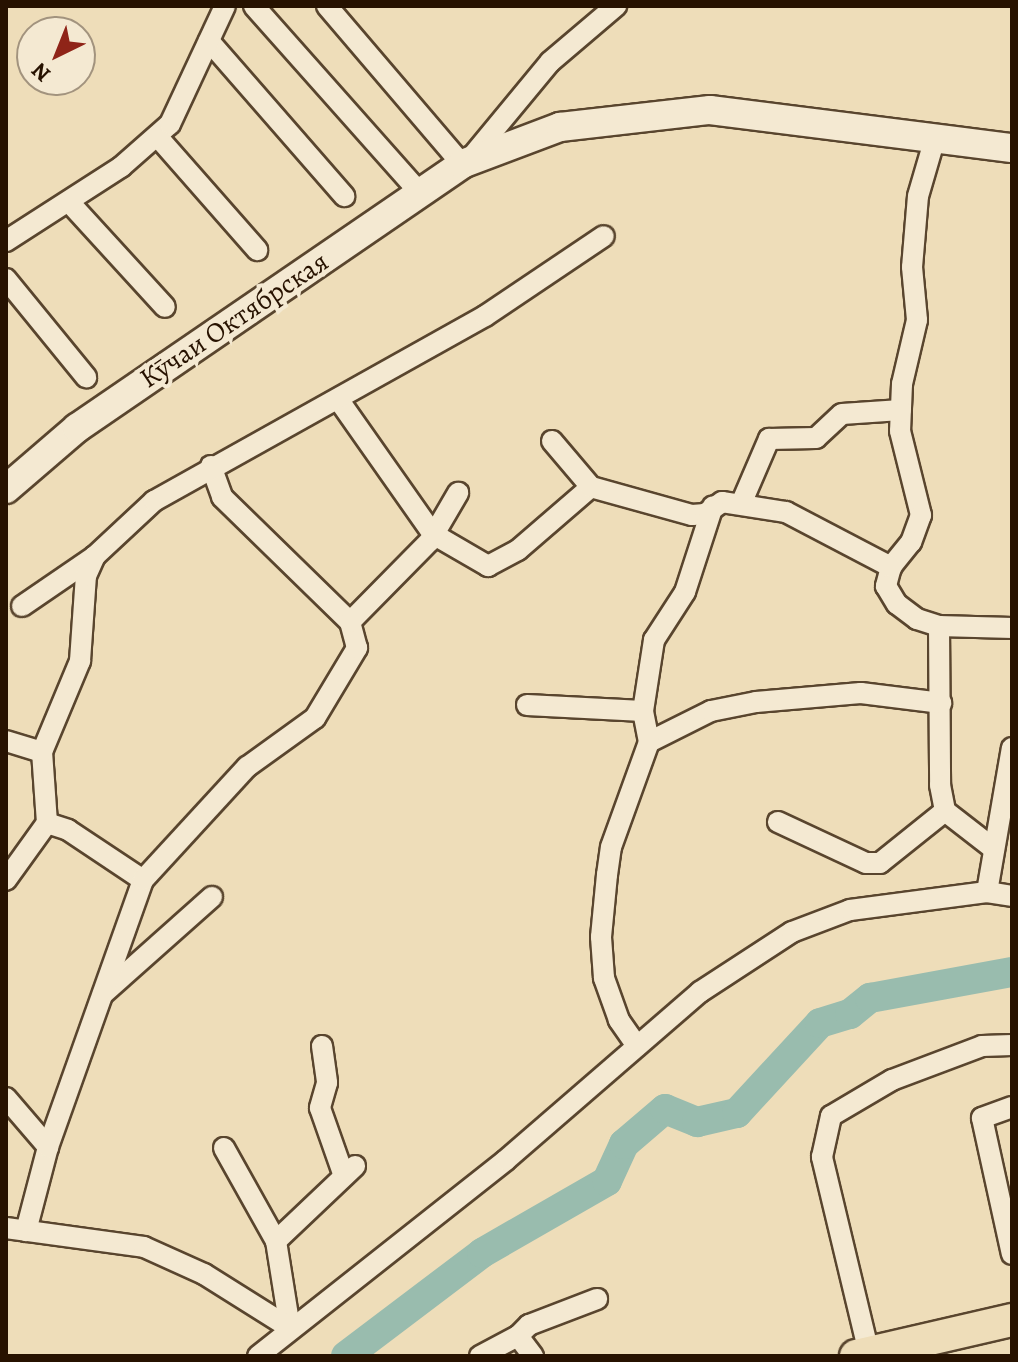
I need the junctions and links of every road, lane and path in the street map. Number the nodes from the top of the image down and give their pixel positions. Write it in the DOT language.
graph roads {
  1 [pos="225,6"];
  2 [pos="254,6"];
  3 [pos="327,6"];
  4 [pos="616,6"];
  5 [pos="209,41"];
  6 [pos="157,136"];
  7 [pos="935,138"];
  8 [pos="1012,148"];
  9 [pos="466,162"];
  10 [pos="420,193"];
  11 [pos="344,196"];
  12 [pos="69,202"];
  13 [pos="604,236"];
  14 [pos="6,241"];
  15 [pos="257,250"];
  16 [pos="6,279"];
  17 [pos="165,307"];
  18 [pos="86,377"];
  19 [pos="338,399"];
  20 [pos="901,410"];
  21 [pos="552,441"];
  22 [pos="211,466"];
  23 [pos="591,487"];
  24 [pos="6,489"];
  25 [pos="458,493"];
  26 [pos="741,504"];
  27 [pos="713,506"];
  28 [pos="433,534"];
  29 [pos="95,556"];
  30 [pos="891,567"];
  31 [pos="22,606"];
  32 [pos="350,622"];
  33 [pos="939,626"];
  34 [pos="1012,628"];
  35 [pos="941,703"];
  36 [pos="527,705"];
  37 [pos="643,711"];
  38 [pos="6,741"];
  39 [pos="649,742"];
  40 [pos="1012,748"];
  41 [pos="42,752"];
  42 [pos="945,811"];
  43 [pos="778,822"];
  44 [pos="47,823"];
  45 [pos="994,849"];
  46 [pos="6,880"];
  47 [pos="143,880"];
  48 [pos="987,892"];
  49 [pos="1012,896"];
  50 [pos="212,897"];
  51 [pos="103,994"];
  52 [pos="1012,1045"];
  53 [pos="322,1046"];
  54 [pos="637,1046"];
  55 [pos="6,1098"];
  56 [pos="1012,1107"];
  57 [pos="48,1147"];
  58 [pos="224,1148"];
  59 [pos="16,1230"];
  60 [pos="276,1241"];
  61 [pos="1012,1254"];
  62 [pos="597,1299"];
  63 [pos="1012,1320"];
  64 [pos="290,1328"];
  65 [pos="518,1336"];
  66 [pos="862,1355"];
  67 [pos="258,1356"];
  68 [pos="480,1356"];
  69 [pos="533,1356"];
  1 -- 5 [label="street"];
  2 -- 10 [label="street"];
  3 -- 9 [label="street"];
  4 -- 9 [label="street"];
  5 -- 6 [label="street"];
  5 -- 11 [label="street"];
  6 -- 12 [label="street"];
  6 -- 15 [label="street"];
  7 -- 8 [label="main road, Кӯчаи Октябрская"];
  7 -- 9 [label="main road, Кӯчаи Октябрская"];
  7 -- 20 [label="street"];
  9 -- 10 [label="main road, Кӯчаи Октябрская"];
  10 -- 24 [label="main road, Кӯчаи Октябрская"];
  12 -- 14 [label="street"];
  12 -- 17 [label="street"];
  13 -- 19 [label="street"];
  16 -- 18 [label="street"];
  19 -- 22 [label="street"];
  19 -- 28 [label="street"];
  20 -- 26 [label="street"];
  20 -- 30 [label="street"];
  21 -- 23 [label="street"];
  22 -- 29 [label="street"];
  22 -- 32 [label="street"];
  23 -- 27 [label="street"];
  23 -- 28 [label="street"];
  25 -- 28 [label="street"];
  26 -- 27 [label="street"];
  26 -- 30 [label="street"];
  27 -- 37 [label="street"];
  28 -- 32 [label="street"];
  29 -- 31 [label="street"];
  29 -- 41 [label="street"];
  30 -- 33 [label="street"];
  32 -- 47 [label="street"];
  33 -- 34 [label="street"];
  33 -- 35 [label="street"];
  35 -- 39 [label="street"];
  35 -- 42 [label="street"];
  36 -- 37 [label="street"];
  37 -- 39 [label="street"];
  38 -- 41 [label="street"];
  39 -- 54 [label="street"];
  40 -- 45 [label="street"];
  41 -- 44 [label="street"];
  42 -- 43 [label="street"];
  42 -- 45 [label="street"];
  44 -- 46 [label="street"];
  44 -- 47 [label="street"];
  45 -- 48 [label="street"];
  47 -- 51 [label="street"];
  48 -- 49 [label="street"];
  48 -- 54 [label="street"];
  50 -- 51 [label="street"];
  51 -- 57 [label="street"];
  52 -- 66 [label="street"];
  53 -- 60 [label="street"];
  54 -- 64 [label="street"];
  55 -- 57 [label="street"];
  56 -- 61 [label="street"];
  57 -- 59 [label="street"];
  58 -- 60 [label="street"];
  59 -- 64 [label="street"];
  60 -- 64 [label="street"];
  62 -- 65 [label="street"];
  63 -- 66 [label="main road"];
  64 -- 67 [label="street"];
  65 -- 68 [label="street"];
  65 -- 69 [label="street"];
}
